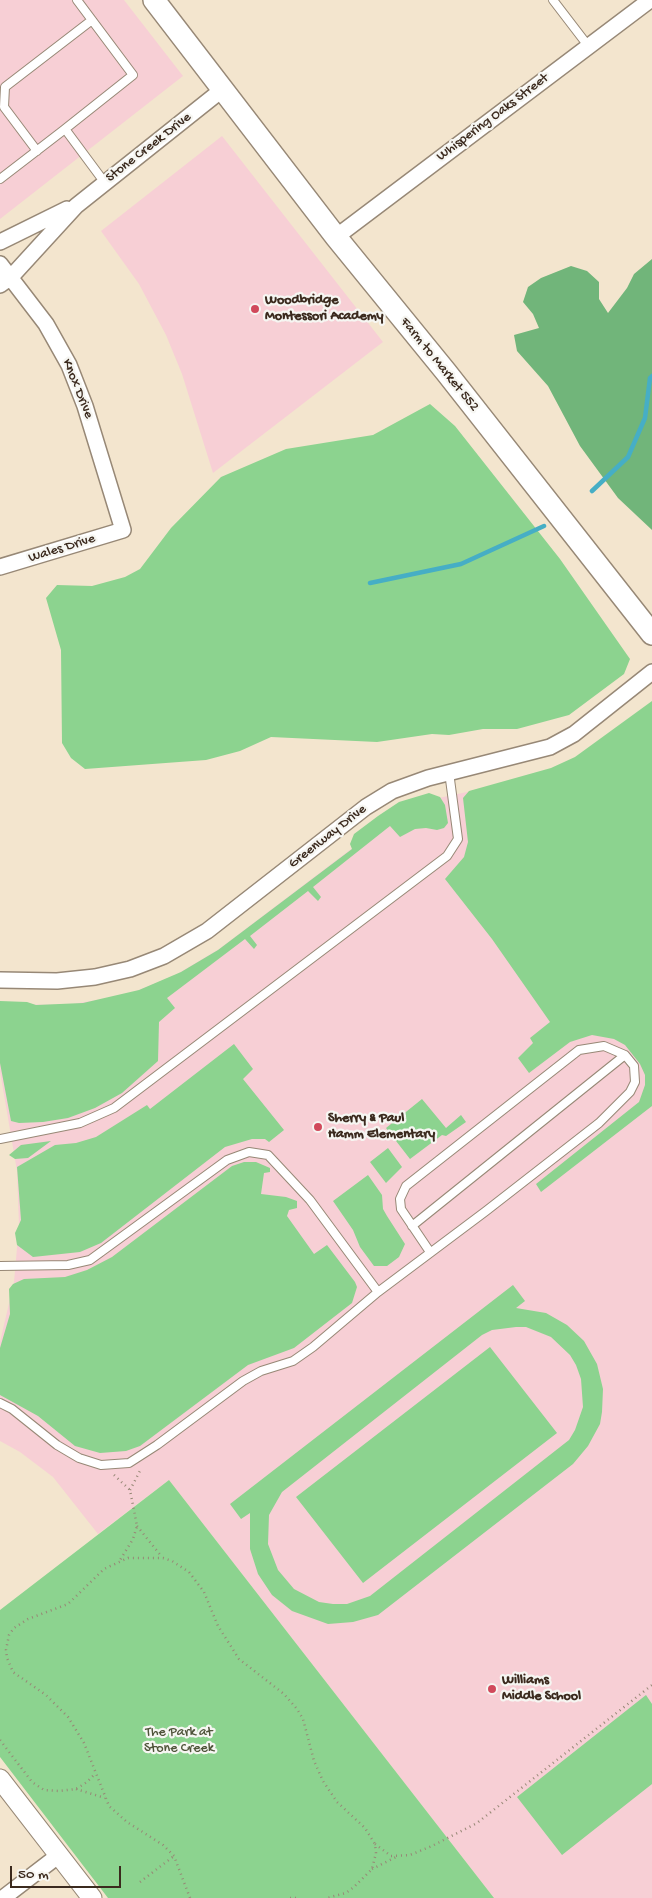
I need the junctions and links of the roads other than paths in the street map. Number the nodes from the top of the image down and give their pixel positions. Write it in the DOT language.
graph roads {
  1 [pos="77,0"];
  2 [pos="154,0"];
  3 [pos="553,0"];
  4 [pos="650,0"];
  5 [pos="92,20"];
  6 [pos="589,47"];
  7 [pos="223,89"];
  8 [pos="65,129"];
  9 [pos="37,150"];
  10 [pos="0,179"];
  11 [pos="105,182"];
  12 [pos="76,206"];
  13 [pos="336,237"];
  14 [pos="0,242"];
  15 [pos="0,264"];
  16 [pos="5,281"];
  17 [pos="123,530"];
  18 [pos="0,567"];
  19 [pos="652,634"];
  20 [pos="652,672"];
  21 [pos="449,772"];
  22 [pos="0,980"];
  23 [pos="625,1055"];
  24 [pos="0,1139"];
  25 [pos="412,1226"];
  26 [pos="430,1252"];
  27 [pos="0,1266"];
  28 [pos="378,1292"];
  29 [pos="0,1403"];
  30 [pos="0,1779"];
  31 [pos="59,1855"];
  32 [pos="3,1898"];
  33 [pos="92,1898"];
  1 -- 5 [label="lane"];
  2 -- 7 [label="main road, Farm to Market 552"];
  3 -- 6 [label="lane"];
  4 -- 6 [label="street, Whispering Oaks Street"];
  5 -- 8 [label="lane"];
  5 -- 9 [label="lane"];
  6 -- 13 [label="street, Whispering Oaks Street"];
  7 -- 11 [label="street, Stone Creek Drive"];
  7 -- 13 [label="main road, Farm to Market 552"];
  8 -- 9 [label="lane"];
  8 -- 11 [label="lane"];
  9 -- 10 [label="lane"];
  11 -- 12 [label="street, Stone Creek Drive"];
  12 -- 14 [label="street, Stone Creek Drive"];
  12 -- 16 [label="street, Stone Creek Drive"];
  13 -- 19 [label="main road, Farm to Market 552"];
  15 -- 16 [label="street, Knox Drive"];
  16 -- 17 [label="street, Knox Drive"];
  17 -- 18 [label="street, Wales Drive"];
  20 -- 21 [label="street, Greenway Drive"];
  21 -- 22 [label="street, Greenway Drive"];
  21 -- 24 [label="lane"];
  23 -- 25 [label="lane"];
  23 -- 25 [label="lane"];
  23 -- 26 [label="lane"];
  25 -- 26 [label="lane"];
  26 -- 28 [label="lane"];
  27 -- 28 [label="lane"];
  28 -- 29 [label="lane"];
  30 -- 31 [label="street"];
  31 -- 32 [label="street"];
  31 -- 33 [label="street"];
}
